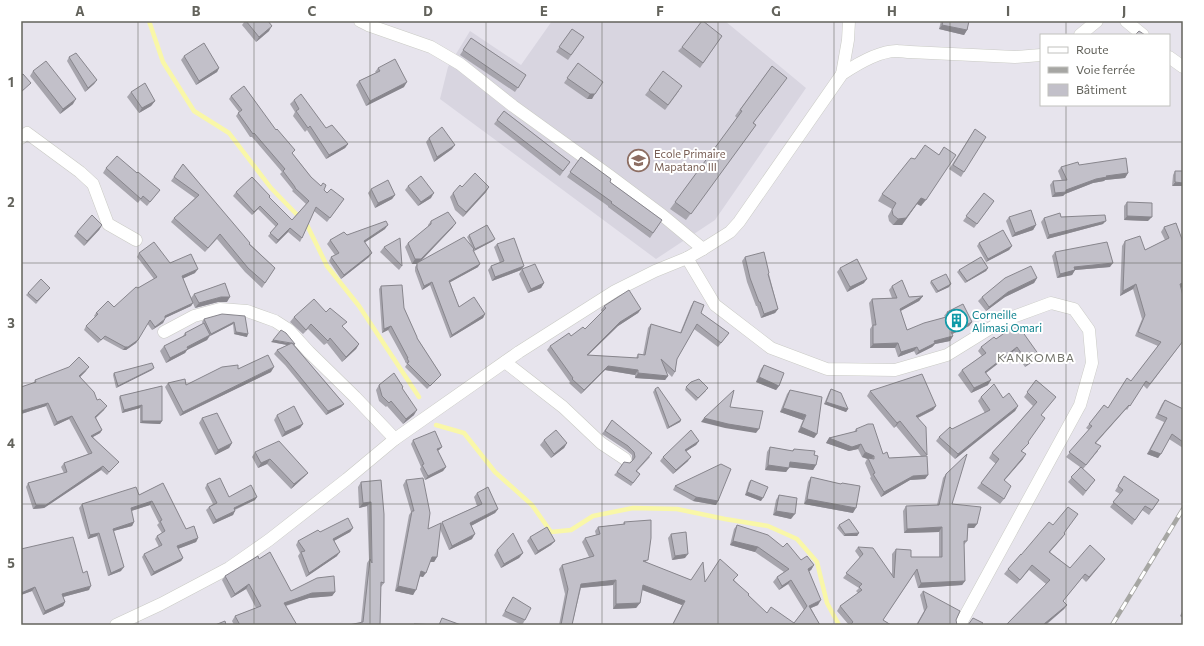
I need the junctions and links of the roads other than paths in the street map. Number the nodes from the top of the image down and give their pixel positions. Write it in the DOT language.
graph roads {
  1 [pos="360,21"];
  2 [pos="848,21"];
  3 [pos="1097,21"];
  4 [pos="1126,21"];
  5 [pos="1081,34"];
  6 [pos="1142,34"];
  7 [pos="1040,55"];
  8 [pos="1170,58"];
  9 [pos="1183,67"];
  10 [pos="842,74"];
  11 [pos="21,138"];
  12 [pos="136,240"];
  13 [pos="703,249"];
  14 [pos="687,258"];
  15 [pos="164,332"];
  16 [pos="505,362"];
  17 [pos="395,439"];
  18 [pos="625,459"];
  19 [pos="116,625"];
  20 [pos="960,625"];
  1 -- 13 [label="street"];
  2 -- 10 [label="street"];
  3 -- 5 [label="street"];
  4 -- 6 [label="street"];
  7 -- 10 [label="street"];
  8 -- 9 [label="street"];
  10 -- 13 [label="street"];
  11 -- 12 [label="street"];
  13 -- 14 [label="street"];
  14 -- 16 [label="street"];
  14 -- 20 [label="street"];
  15 -- 17 [label="street"];
  16 -- 17 [label="street"];
  16 -- 18 [label="street"];
  17 -- 19 [label="street"];
}
